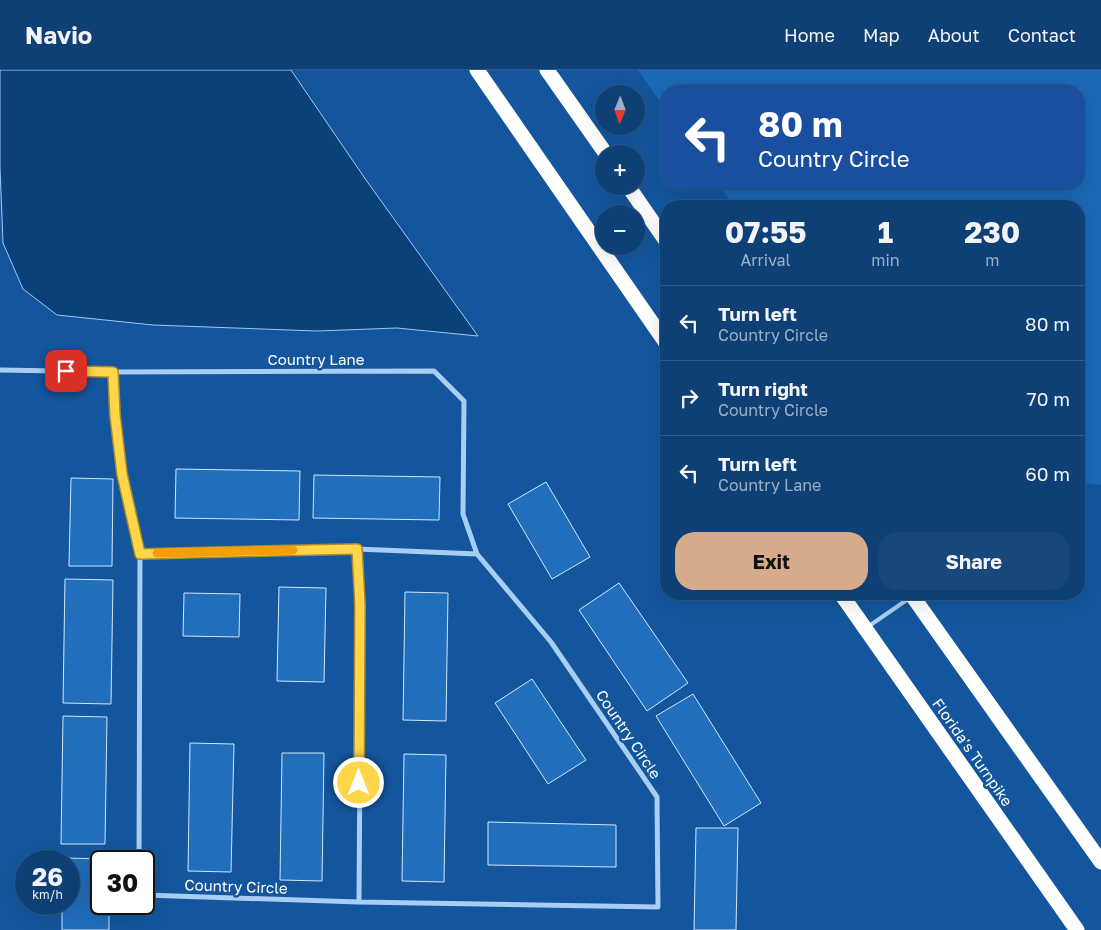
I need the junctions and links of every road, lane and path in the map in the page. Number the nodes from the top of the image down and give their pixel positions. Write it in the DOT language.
graph roads {
  1 [pos="477,70"];
  2 [pos="547,70"];
  3 [pos="600,145"];
  4 [pos="634,195"];
  5 [pos="660,232"];
  6 [pos="660,333"];
  7 [pos="0,370"];
  8 [pos="113,372"];
  9 [pos="357,549"];
  10 [pos="140,554"];
  11 [pos="477,554"];
  12 [pos="844,600"];
  13 [pos="905,600"];
  14 [pos="916,600"];
  15 [pos="865,629"];
  16 [pos="139,850"];
  17 [pos="1101,862"];
  18 [pos="155,895"];
  19 [pos="359,902"];
  20 [pos="1077,930"];
  1 -- 6 [label="highway"];
  2 -- 3 [label="highway"];
  4 -- 5 [label="highway"];
  7 -- 8 [label="street, Country Lane"];
  8 -- 10 [label="street"];
  8 -- 11 [label="street, Country Lane"];
  9 -- 10 [label="street"];
  9 -- 11 [label="street"];
  9 -- 19 [label="street"];
  10 -- 16 [label="street"];
  11 -- 19 [label="street, Country Circle"];
  12 -- 15 [label="highway, Florida's Turnpike"];
  13 -- 15 [label="lane"];
  14 -- 17 [label="highway"];
  15 -- 20 [label="highway, Florida's Turnpike"];
  18 -- 19 [label="street, Country Circle"];
}
